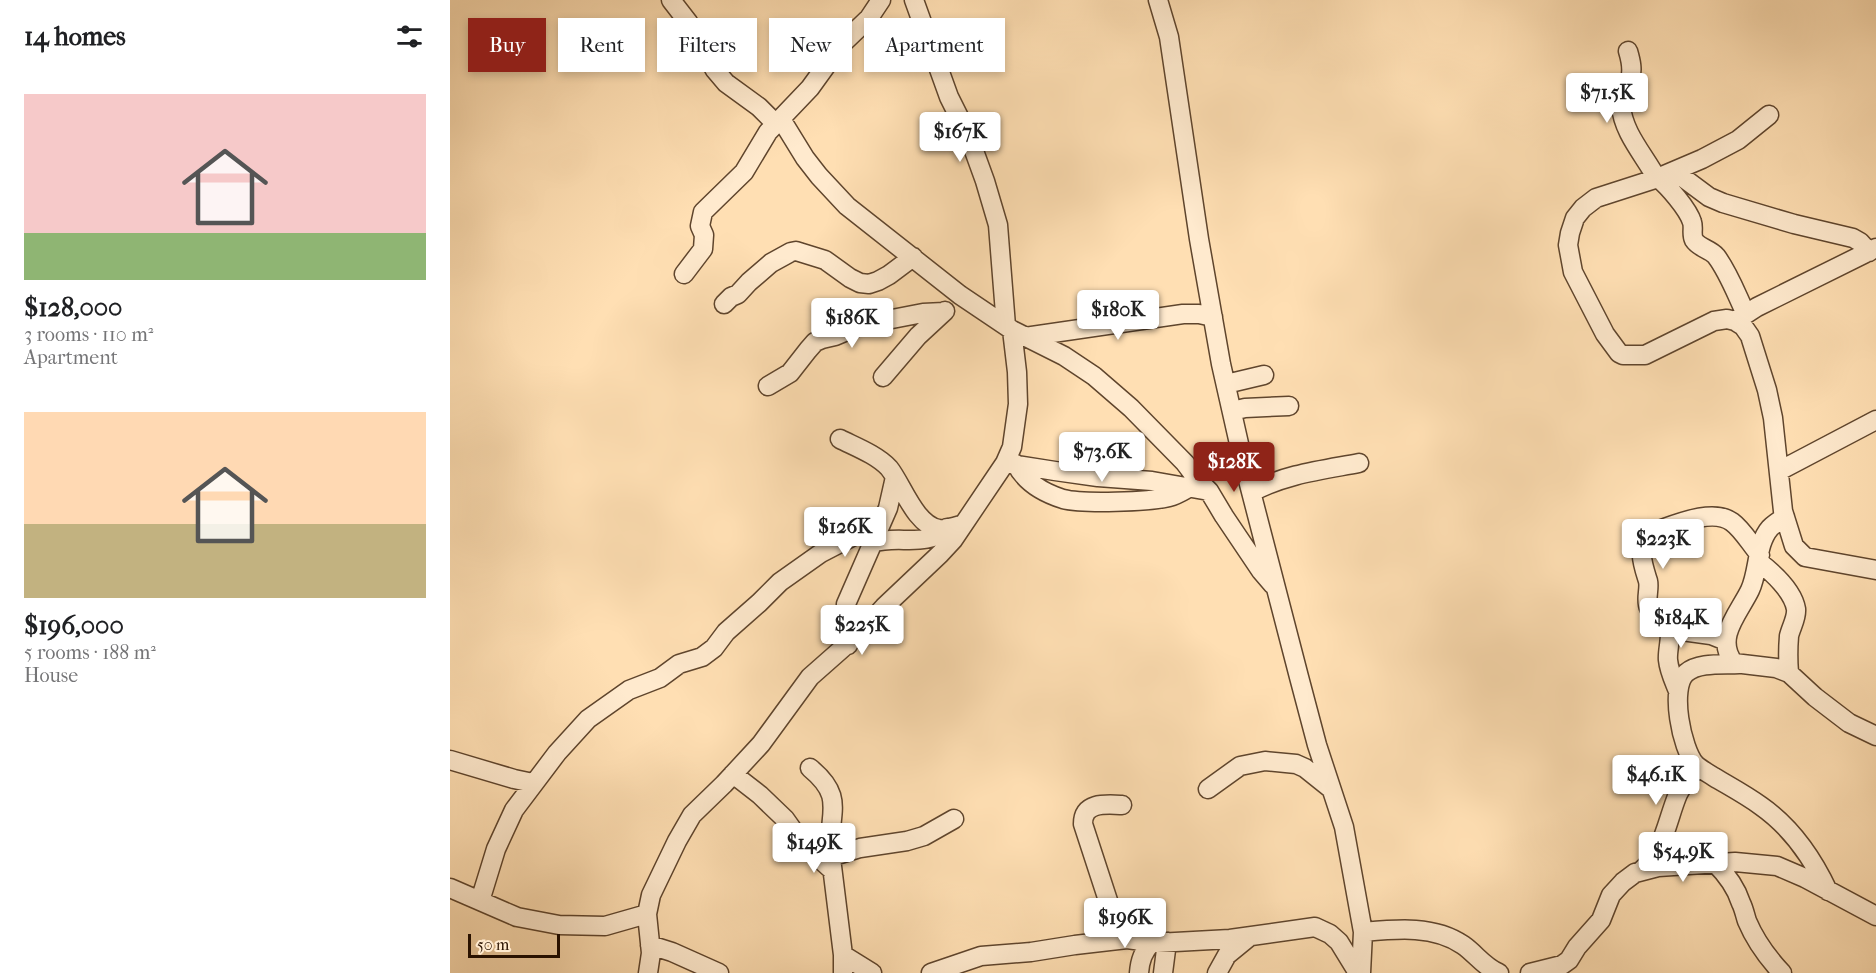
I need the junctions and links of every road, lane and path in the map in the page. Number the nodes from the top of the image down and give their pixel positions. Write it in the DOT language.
graph roads {
  1 [pos="671,0"];
  2 [pos="881,0"];
  3 [pos="914,0"];
  4 [pos="1158,0"];
  5 [pos="1628,51"];
  6 [pos="1769,115"];
  7 [pos="779,121"];
  8 [pos="1663,176"];
  9 [pos="1873,250"];
  10 [pos="913,257"];
  11 [pos="684,274"];
  12 [pos="972,303"];
  13 [pos="724,304"];
  14 [pos="944,312"];
  15 [pos="1213,317"];
  16 [pos="1741,318"];
  17 [pos="1014,331"];
  18 [pos="1264,375"];
  19 [pos="883,377"];
  20 [pos="1226,384"];
  21 [pos="768,386"];
  22 [pos="1289,406"];
  23 [pos="1232,411"];
  24 [pos="1875,421"];
  25 [pos="840,438"];
  26 [pos="1359,463"];
  27 [pos="1010,464"];
  28 [pos="1779,471"];
  29 [pos="895,477"];
  30 [pos="1190,487"];
  31 [pos="1209,491"];
  32 [pos="1252,492"];
  33 [pos="1785,517"];
  34 [pos="881,522"];
  35 [pos="955,526"];
  36 [pos="872,543"];
  37 [pos="1759,559"];
  38 [pos="1876,570"];
  39 [pos="1277,590"];
  40 [pos="1653,613"];
  41 [pos="1726,641"];
  42 [pos="848,645"];
  43 [pos="1739,664"];
  44 [pos="1789,673"];
  45 [pos="1678,691"];
  46 [pos="1876,736"];
  47 [pos="450,760"];
  48 [pos="1696,766"];
  49 [pos="810,768"];
  50 [pos="733,774"];
  51 [pos="533,783"];
  52 [pos="1208,789"];
  53 [pos="1331,789"];
  54 [pos="1122,806"];
  55 [pos="954,819"];
  56 [pos="831,863"];
  57 [pos="1716,863"];
  58 [pos="1641,870"];
  59 [pos="450,888"];
  60 [pos="1828,891"];
  61 [pos="480,901"];
  62 [pos="647,914"];
  63 [pos="1876,916"];
  64 [pos="1364,932"];
  65 [pos="1250,936"];
  66 [pos="1128,939"];
  67 [pos="1159,942"];
  68 [pos="650,945"];
  69 [pos="843,964"];
  70 [pos="648,973"];
  71 [pos="719,973"];
  72 [pos="871,973"];
  73 [pos="931,973"];
  74 [pos="1139,973"];
  75 [pos="1163,973"];
  76 [pos="1217,973"];
  77 [pos="1360,973"];
  78 [pos="1499,973"];
  79 [pos="1530,973"];
  80 [pos="1782,973"];
  1 -- 7 [label="street"];
  2 -- 7 [label="street"];
  3 -- 17 [label="street"];
  4 -- 15 [label="street"];
  5 -- 8 [label="street"];
  6 -- 8 [label="street"];
  7 -- 10 [label="street"];
  7 -- 11 [label="street"];
  8 -- 9 [label="street"];
  8 -- 16 [label="street"];
  8 -- 16 [label="street"];
  9 -- 16 [label="street"];
  10 -- 12 [label="street"];
  10 -- 13 [label="street"];
  12 -- 14 [label="street"];
  12 -- 17 [label="street"];
  14 -- 19 [label="street"];
  14 -- 21 [label="street"];
  15 -- 17 [label="street"];
  15 -- 20 [label="street"];
  16 -- 28 [label="street"];
  17 -- 27 [label="street"];
  17 -- 31 [label="street"];
  18 -- 20 [label="street"];
  20 -- 23 [label="street"];
  22 -- 23 [label="street"];
  23 -- 32 [label="street"];
  24 -- 28 [label="street"];
  25 -- 29 [label="street"];
  26 -- 32 [label="street"];
  27 -- 30 [label="street"];
  27 -- 30 [label="street"];
  27 -- 35 [label="street"];
  28 -- 33 [label="street"];
  29 -- 34 [label="street"];
  29 -- 35 [label="street"];
  30 -- 31 [label="street"];
  31 -- 39 [label="street"];
  32 -- 39 [label="street"];
  33 -- 37 [label="street"];
  33 -- 38 [label="street"];
  34 -- 36 [label="street"];
  34 -- 51 [label="street"];
  35 -- 36 [label="street"];
  35 -- 42 [label="street"];
  36 -- 42 [label="street"];
  37 -- 40 [label="street"];
  37 -- 41 [label="street"];
  37 -- 44 [label="street"];
  39 -- 53 [label="street"];
  40 -- 41 [label="street"];
  40 -- 45 [label="street"];
  41 -- 43 [label="street"];
  42 -- 50 [label="street"];
  43 -- 44 [label="street"];
  43 -- 45 [label="street"];
  44 -- 46 [label="street"];
  45 -- 48 [label="street"];
  47 -- 51 [label="street"];
  48 -- 58 [label="street"];
  48 -- 60 [label="street"];
  49 -- 56 [label="street"];
  50 -- 56 [label="street"];
  50 -- 62 [label="street"];
  51 -- 61 [label="street"];
  52 -- 53 [label="street"];
  53 -- 64 [label="street"];
  54 -- 66 [label="street"];
  55 -- 56 [label="street"];
  56 -- 69 [label="street"];
  57 -- 58 [label="street"];
  57 -- 60 [label="street"];
  57 -- 80 [label="street"];
  58 -- 79 [label="street"];
  59 -- 61 [label="street"];
  60 -- 63 [label="street"];
  61 -- 62 [label="street"];
  62 -- 68 [label="street"];
  64 -- 77 [label="street"];
  64 -- 78 [label="street"];
  65 -- 67 [label="street"];
  65 -- 76 [label="street"];
  65 -- 77 [label="street"];
  66 -- 67 [label="street"];
  66 -- 73 [label="street"];
  67 -- 74 [label="street"];
  67 -- 75 [label="street"];
  68 -- 70 [label="street"];
  68 -- 71 [label="street"];
  69 -- 72 [label="street"];
}
